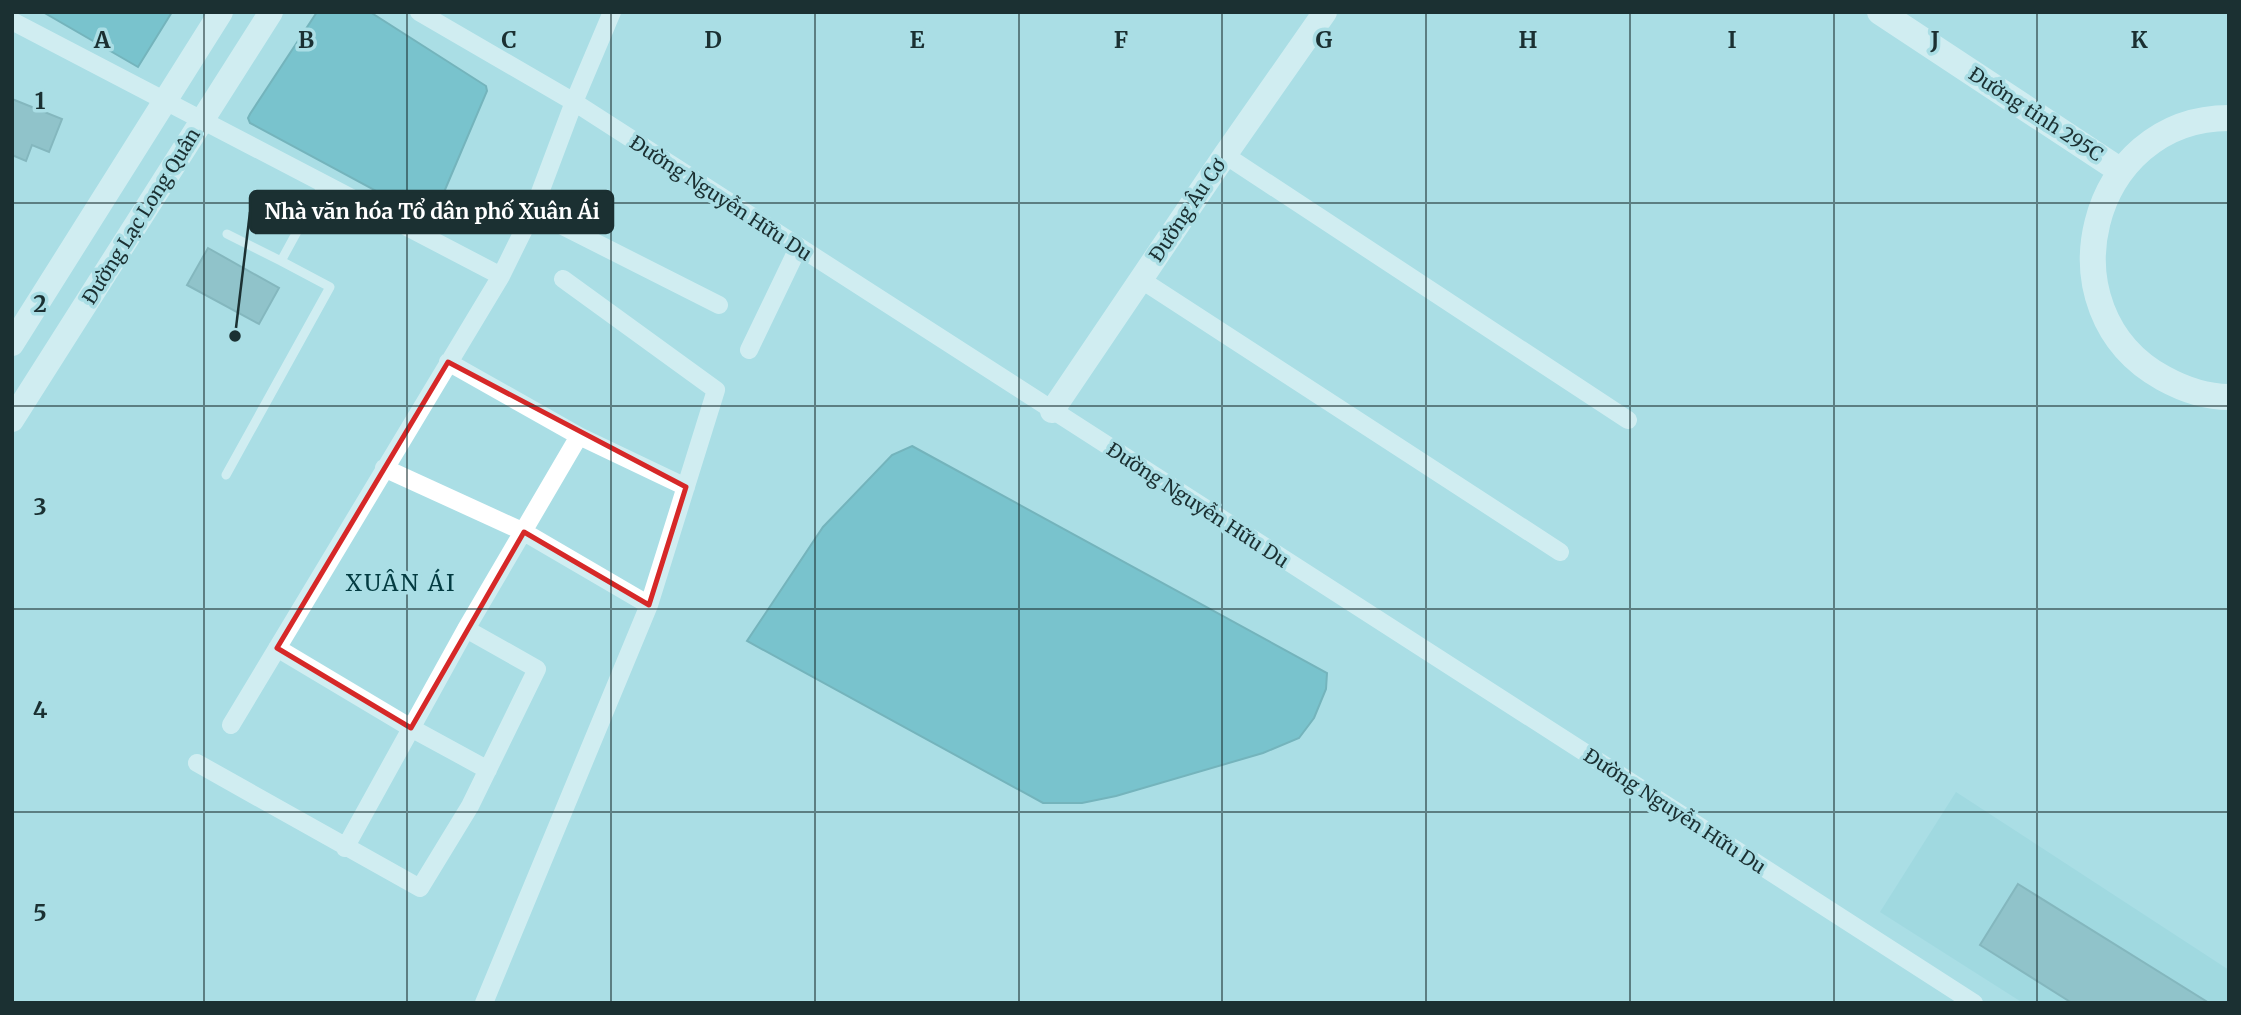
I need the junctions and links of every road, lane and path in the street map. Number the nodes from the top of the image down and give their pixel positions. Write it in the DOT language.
graph roads {
  1 [pos="220,12"];
  2 [pos="271,12"];
  3 [pos="419,12"];
  4 [pos="612,12"];
  5 [pos="1325,12"];
  6 [pos="1880,12"];
  7 [pos="12,21"];
  8 [pos="165,101"];
  9 [pos="574,102"];
  10 [pos="2229,118"];
  11 [pos="202,120"];
  12 [pos="1225,155"];
  13 [pos="2121,171"];
  14 [pos="323,184"];
  15 [pos="533,211"];
  16 [pos="227,234"];
  17 [pos="798,248"];
  18 [pos="281,261"];
  19 [pos="501,276"];
  20 [pos="563,279"];
  21 [pos="1140,279"];
  22 [pos="719,305"];
  23 [pos="12,344"];
  24 [pos="749,351"];
  25 [pos="448,362"];
  26 [pos="2229,397"];
  27 [pos="1052,411"];
  28 [pos="12,419"];
  29 [pos="1628,421"];
  30 [pos="579,436"];
  31 [pos="384,468"];
  32 [pos="226,475"];
  33 [pos="686,487"];
  34 [pos="524,533"];
  35 [pos="1560,552"];
  36 [pos="649,605"];
  37 [pos="466,629"];
  38 [pos="277,648"];
  39 [pos="231,725"];
  40 [pos="411,728"];
  41 [pos="197,763"];
  42 [pos="488,770"];
  43 [pos="345,848"];
  44 [pos="484,1003"];
  45 [pos="1974,1003"];
  1 -- 8 [label="main road, Đường Lạc Long Quân"];
  2 -- 11 [label="main road, Đường Lạc Long Quân"];
  3 -- 9 [label="street, Đường Nguyễn Hữu Du"];
  4 -- 9 [label="street"];
  5 -- 12 [label="main road, Đường Âu Cơ"];
  6 -- 13 [label="main road, Đường tỉnh 295C"];
  7 -- 8 [label="street"];
  8 -- 11 [label="street"];
  8 -- 23 [label="main road, Đường Lạc Long Quân"];
  9 -- 15 [label="street"];
  9 -- 17 [label="street, Đường Nguyễn Hữu Du"];
  10 -- 13 [label="main road, Đường tỉnh 295C"];
  11 -- 14 [label="street"];
  11 -- 28 [label="main road, Đường Lạc Long Quân"];
  12 -- 21 [label="main road, Đường Âu Cơ"];
  12 -- 29 [label="street"];
  13 -- 26 [label="main road, Đường tỉnh 295C"];
  14 -- 18 [label="lane"];
  14 -- 19 [label="street"];
  15 -- 19 [label="street"];
  15 -- 22 [label="street"];
  16 -- 18 [label="lane"];
  17 -- 24 [label="street"];
  17 -- 27 [label="street, Đường Nguyễn Hữu Du"];
  18 -- 32 [label="lane"];
  19 -- 25 [label="street"];
  20 -- 33 [label="street"];
  21 -- 27 [label="main road, Đường Âu Cơ"];
  21 -- 35 [label="street"];
  25 -- 30 [label="street"];
  25 -- 31 [label="street"];
  27 -- 45 [label="street, Đường Nguyễn Hữu Du"];
  30 -- 33 [label="street"];
  30 -- 34 [label="street"];
  31 -- 34 [label="street"];
  31 -- 38 [label="street"];
  33 -- 36 [label="street"];
  34 -- 36 [label="street"];
  34 -- 37 [label="street"];
  36 -- 44 [label="street"];
  37 -- 40 [label="street"];
  37 -- 42 [label="street"];
  38 -- 39 [label="street"];
  38 -- 40 [label="street"];
  40 -- 42 [label="street"];
  40 -- 43 [label="street"];
  41 -- 43 [label="street"];
  42 -- 43 [label="street"];
}
